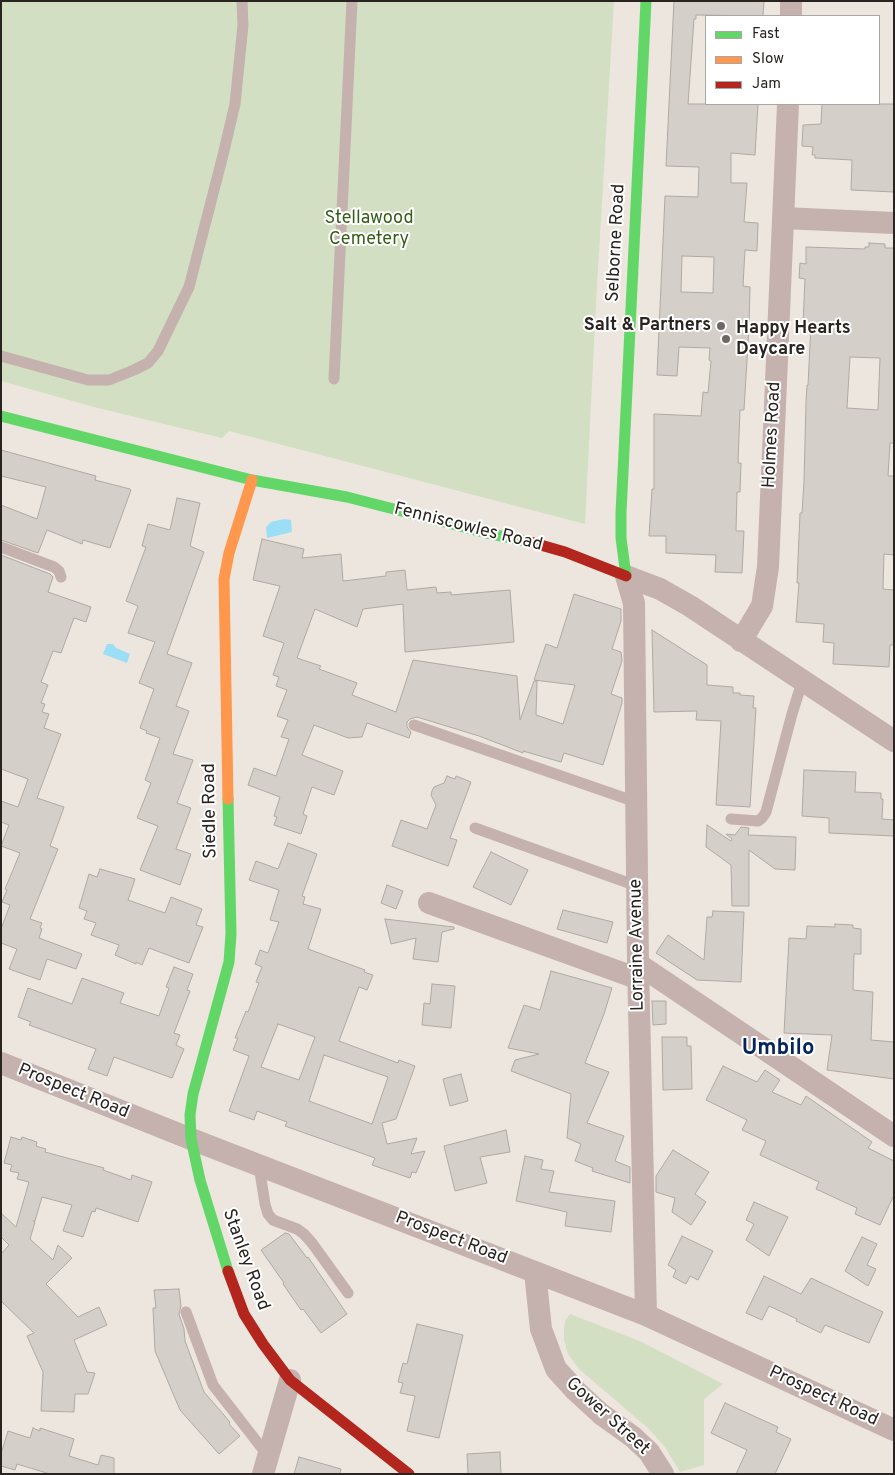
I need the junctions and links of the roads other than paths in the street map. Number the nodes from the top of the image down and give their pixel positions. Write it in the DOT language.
graph roads {
  1 [pos="242,1"];
  2 [pos="352,1"];
  3 [pos="646,1"];
  4 [pos="792,1"];
  5 [pos="791,15"];
  6 [pos="788,105"];
  7 [pos="783,218"];
  8 [pos="894,223"];
  9 [pos="1,356"];
  10 [pos="334,379"];
  11 [pos="1,416"];
  12 [pos="252,480"];
  13 [pos="1,547"];
  14 [pos="626,576"];
  15 [pos="61,577"];
  16 [pos="741,641"];
  17 [pos="802,679"];
  18 [pos="414,725"];
  19 [pos="894,741"];
  20 [pos="636,802"];
  21 [pos="731,819"];
  22 [pos="474,828"];
  23 [pos="637,886"];
  24 [pos="429,903"];
  25 [pos="638,972"];
  26 [pos="1,1064"];
  27 [pos="894,1136"];
  28 [pos="190,1139"];
  29 [pos="259,1166"];
  30 [pos="535,1272"];
  31 [pos="348,1293"];
  32 [pos="186,1312"];
  33 [pos="646,1315"];
  34 [pos="290,1380"];
  35 [pos="894,1430"];
  36 [pos="266,1465"];
  37 [pos="409,1474"];
  38 [pos="663,1474"];
  1 -- 9 [label="lane"];
  2 -- 10 [label="lane"];
  3 -- 14 [label="street, Selborne Road"];
  4 -- 5 [label="street"];
  6 -- 7 [label="street, Holmes Road"];
  7 -- 8 [label="street"];
  7 -- 16 [label="street, Holmes Road"];
  11 -- 12 [label="street, Fenniscowles Road"];
  12 -- 14 [label="street, Fenniscowles Road"];
  12 -- 28 [label="street, Siedle Road"];
  13 -- 15 [label="lane"];
  14 -- 16 [label="street, Fenniscowles Road"];
  14 -- 20 [label="street, Lorraine Avenue"];
  16 -- 17 [label="street, Fenniscowles Road"];
  17 -- 19 [label="street, Fenniscowles Road"];
  17 -- 21 [label="lane"];
  18 -- 20 [label="lane"];
  20 -- 23 [label="street, Lorraine Avenue"];
  22 -- 23 [label="lane"];
  23 -- 25 [label="street, Lorraine Avenue"];
  24 -- 25 [label="street"];
  25 -- 27 [label="street"];
  25 -- 33 [label="street, Lorraine Avenue"];
  26 -- 28 [label="street, Prospect Road"];
  28 -- 29 [label="street, Prospect Road"];
  28 -- 34 [label="street, Stanley Road"];
  29 -- 30 [label="street, Prospect Road"];
  29 -- 31 [label="lane"];
  30 -- 33 [label="street, Prospect Road"];
  30 -- 38 [label="street, Gower Street"];
  32 -- 36 [label="lane"];
  33 -- 35 [label="street, Prospect Road"];
  34 -- 36 [label="street"];
  34 -- 37 [label="street, Stanley Road"];
}
